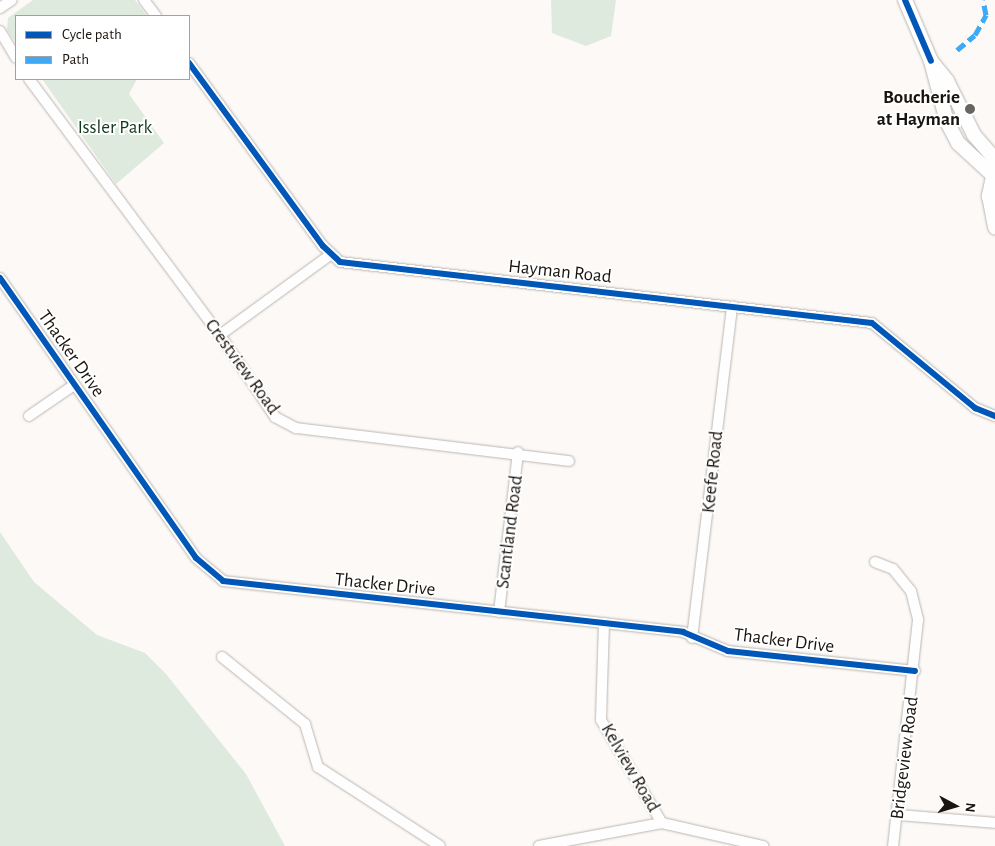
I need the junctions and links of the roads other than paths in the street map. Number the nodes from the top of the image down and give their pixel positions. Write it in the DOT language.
graph roads {
  1 [pos="12,0"];
  2 [pos="144,0"];
  3 [pos="905,0"];
  4 [pos="0,8"];
  5 [pos="155,15"];
  6 [pos="0,31"];
  7 [pos="15,56"];
  8 [pos="931,61"];
  9 [pos="190,64"];
  10 [pos="30,80"];
  11 [pos="995,159"];
  12 [pos="994,173"];
  13 [pos="995,227"];
  14 [pos="330,254"];
  15 [pos="0,278"];
  16 [pos="732,306"];
  17 [pos="220,335"];
  18 [pos="74,385"];
  19 [pos="29,416"];
  20 [pos="995,416"];
  21 [pos="518,452"];
  22 [pos="569,461"];
  23 [pos="874,562"];
  24 [pos="500,612"];
  25 [pos="604,623"];
  26 [pos="692,638"];
  27 [pos="222,657"];
  28 [pos="914,671"];
  29 [pos="898,816"];
  30 [pos="662,823"];
  31 [pos="995,823"];
  32 [pos="616,834"];
  33 [pos="440,846"];
  34 [pos="539,846"];
  35 [pos="616,846"];
  36 [pos="763,846"];
  37 [pos="893,846"];
  1 -- 4 [label="street"];
  2 -- 5 [label="street"];
  3 -- 8 [label="main road"];
  6 -- 7 [label="street"];
  8 -- 11 [label="main road"];
  8 -- 12 [label="main road"];
  9 -- 14 [label="street"];
  10 -- 17 [label="street, Crestview Road"];
  12 -- 13 [label="main road"];
  14 -- 16 [label="street, Hayman Road"];
  14 -- 17 [label="street"];
  15 -- 18 [label="street, Thacker Drive"];
  16 -- 20 [label="street, Hayman Road"];
  16 -- 26 [label="street, Keefe Road"];
  17 -- 21 [label="street, Crestview Road"];
  18 -- 19 [label="street"];
  18 -- 24 [label="street, Thacker Drive"];
  21 -- 22 [label="street, Crestview Road"];
  21 -- 24 [label="street, Scantland Road"];
  23 -- 28 [label="street, Bridgeview Road"];
  24 -- 25 [label="street, Thacker Drive"];
  25 -- 26 [label="street, Thacker Drive"];
  25 -- 30 [label="street, Kelview Road"];
  26 -- 28 [label="street, Thacker Drive"];
  27 -- 33 [label="street"];
  28 -- 29 [label="street, Bridgeview Road"];
  29 -- 31 [label="street"];
  29 -- 37 [label="street, Bridgeview Road"];
  30 -- 32 [label="street"];
  30 -- 36 [label="street"];
  32 -- 34 [label="street"];
  32 -- 35 [label="street"];
}
